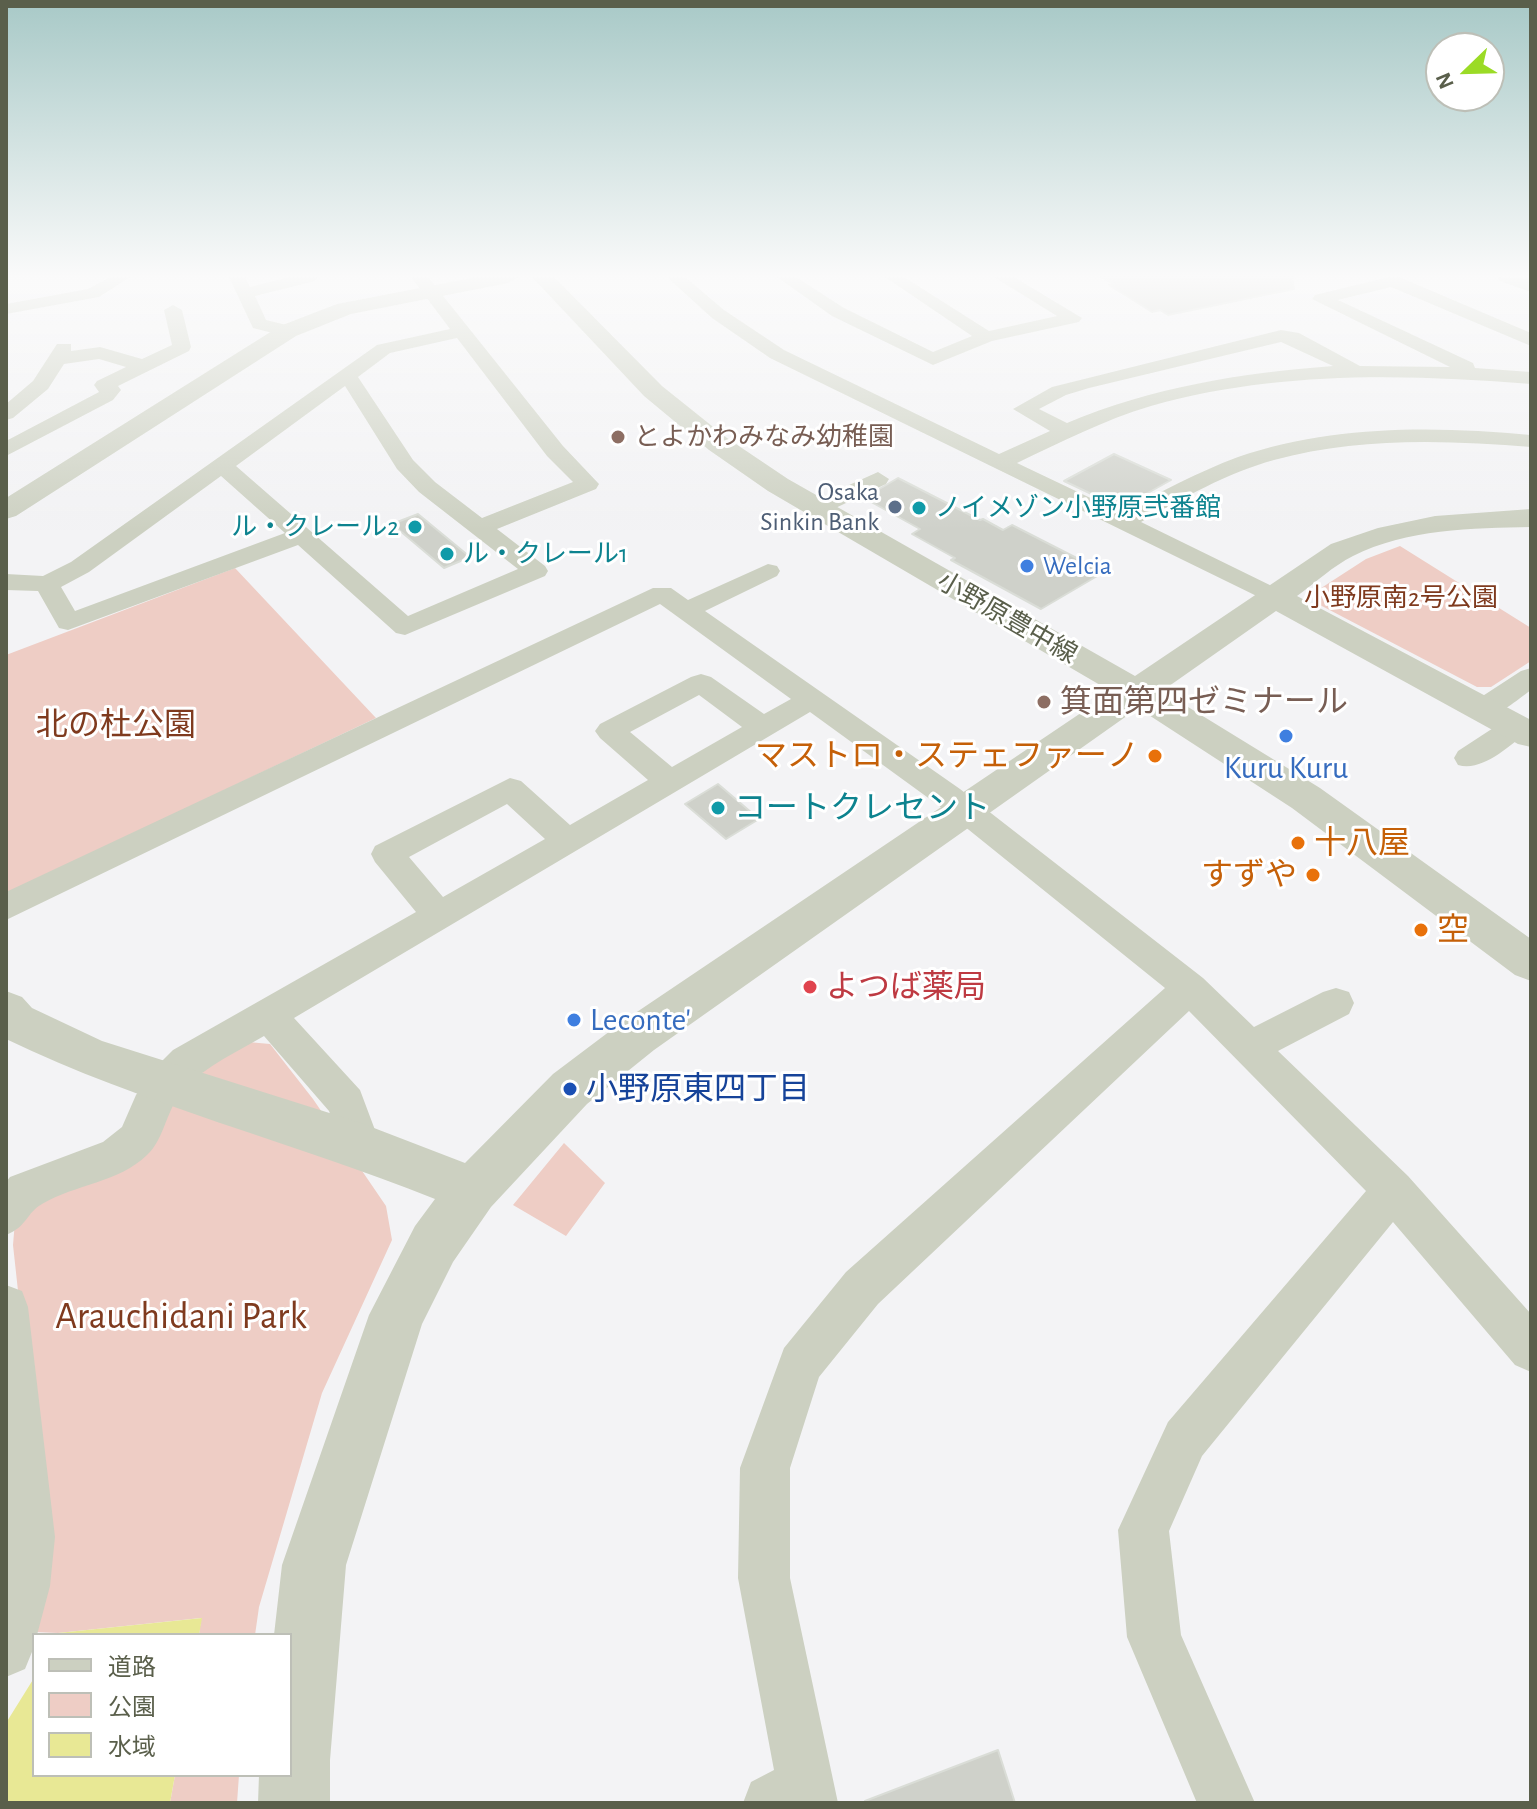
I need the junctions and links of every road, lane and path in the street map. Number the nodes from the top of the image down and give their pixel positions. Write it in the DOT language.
graph roads {
  1 [pos="56,361"];
  2 [pos="129,361"];
  3 [pos="150,361"];
  4 [pos="240,361"];
  5 [pos="367,361"];
  6 [pos="483,361"];
  7 [pos="624,361"];
  8 [pos="792,361"];
  9 [pos="1176,361"];
  10 [pos="1339,361"];
  11 [pos="1453,361"];
  12 [pos="142,365"];
  13 [pos="1357,371"];
  14 [pos="1478,373"];
  15 [pos="348,376"];
  16 [pos="1523,377"];
  17 [pos="1528,400"];
  18 [pos="6,414"];
  19 [pos="1066,431"];
  20 [pos="1531,441"];
  21 [pos="6,450"];
  22 [pos="998,463"];
  23 [pos="222,465"];
  24 [pos="878,479"];
  25 [pos="817,508"];
  26 [pos="6,510"];
  27 [pos="1531,518"];
  28 [pos="1122,523"];
  29 [pos="479,528"];
  30 [pos="302,535"];
  31 [pos="768,571"];
  32 [pos="6,582"];
  33 [pos="47,584"];
  34 [pos="1273,596"];
  35 [pos="687,610"];
  36 [pos="1531,677"];
  37 [pos="1136,691"];
  38 [pos="812,699"];
  39 [pos="1485,708"];
  40 [pos="763,728"];
  41 [pos="1524,730"];
  42 [pos="1469,758"];
  43 [pos="670,782"];
  44 [pos="965,810"];
  45 [pos="568,841"];
  46 [pos="6,907"];
  47 [pos="439,916"];
  48 [pos="1531,963"];
  49 [pos="1190,988"];
  50 [pos="1336,1003"];
  51 [pos="6,1010"];
  52 [pos="268,1015"];
  53 [pos="1250,1047"];
  54 [pos="178,1086"];
  55 [pos="353,1124"];
  56 [pos="473,1190"];
  57 [pos="1393,1190"];
  58 [pos="6,1215"];
  59 [pos="6,1307"];
  60 [pos="1531,1349"];
  61 [pos="6,1650"];
  62 [pos="795,1797"];
  63 [pos="294,1803"];
  64 [pos="1226,1803"];
  1 -- 18 [label="street"];
  2 -- 12 [label="street"];
  3 -- 12 [label="street"];
  4 -- 26 [label="street"];
  5 -- 15 [label="street"];
  6 -- 29 [label="street"];
  7 -- 25 [label="street, 小野原豊中線"];
  8 -- 22 [label="street"];
  9 -- 19 [label="street"];
  10 -- 13 [label="street"];
  11 -- 14 [label="street"];
  12 -- 21 [label="street"];
  13 -- 14 [label="street"];
  13 -- 19 [label="street"];
  14 -- 16 [label="street"];
  15 -- 23 [label="street"];
  15 -- 29 [label="street"];
  16 -- 17 [label="street"];
  19 -- 22 [label="street"];
  20 -- 28 [label="street"];
  22 -- 28 [label="street"];
  23 -- 30 [label="street"];
  23 -- 33 [label="street"];
  24 -- 25 [label="street"];
  25 -- 37 [label="street, 小野原豊中線"];
  27 -- 34 [label="street"];
  28 -- 34 [label="street"];
  29 -- 30 [label="street"];
  30 -- 33 [label="street"];
  31 -- 35 [label="street"];
  32 -- 33 [label="street"];
  34 -- 37 [label="street"];
  34 -- 39 [label="street"];
  35 -- 38 [label="street"];
  35 -- 46 [label="street"];
  36 -- 39 [label="street"];
  37 -- 44 [label="street"];
  37 -- 48 [label="street, 小野原豊中線"];
  38 -- 40 [label="street"];
  38 -- 44 [label="street"];
  39 -- 41 [label="street"];
  40 -- 43 [label="street"];
  40 -- 43 [label="street"];
  41 -- 42 [label="street"];
  43 -- 45 [label="street"];
  44 -- 49 [label="street"];
  44 -- 56 [label="street"];
  45 -- 47 [label="street"];
  45 -- 47 [label="street"];
  47 -- 52 [label="street"];
  49 -- 53 [label="street"];
  49 -- 62 [label="street"];
  50 -- 53 [label="street"];
  51 -- 54 [label="street"];
  52 -- 54 [label="street"];
  52 -- 55 [label="street"];
  53 -- 57 [label="street"];
  54 -- 55 [label="street"];
  54 -- 58 [label="street"];
  55 -- 56 [label="street"];
  56 -- 63 [label="street"];
  57 -- 60 [label="street"];
  57 -- 64 [label="street"];
  59 -- 61 [label="street"];
}
